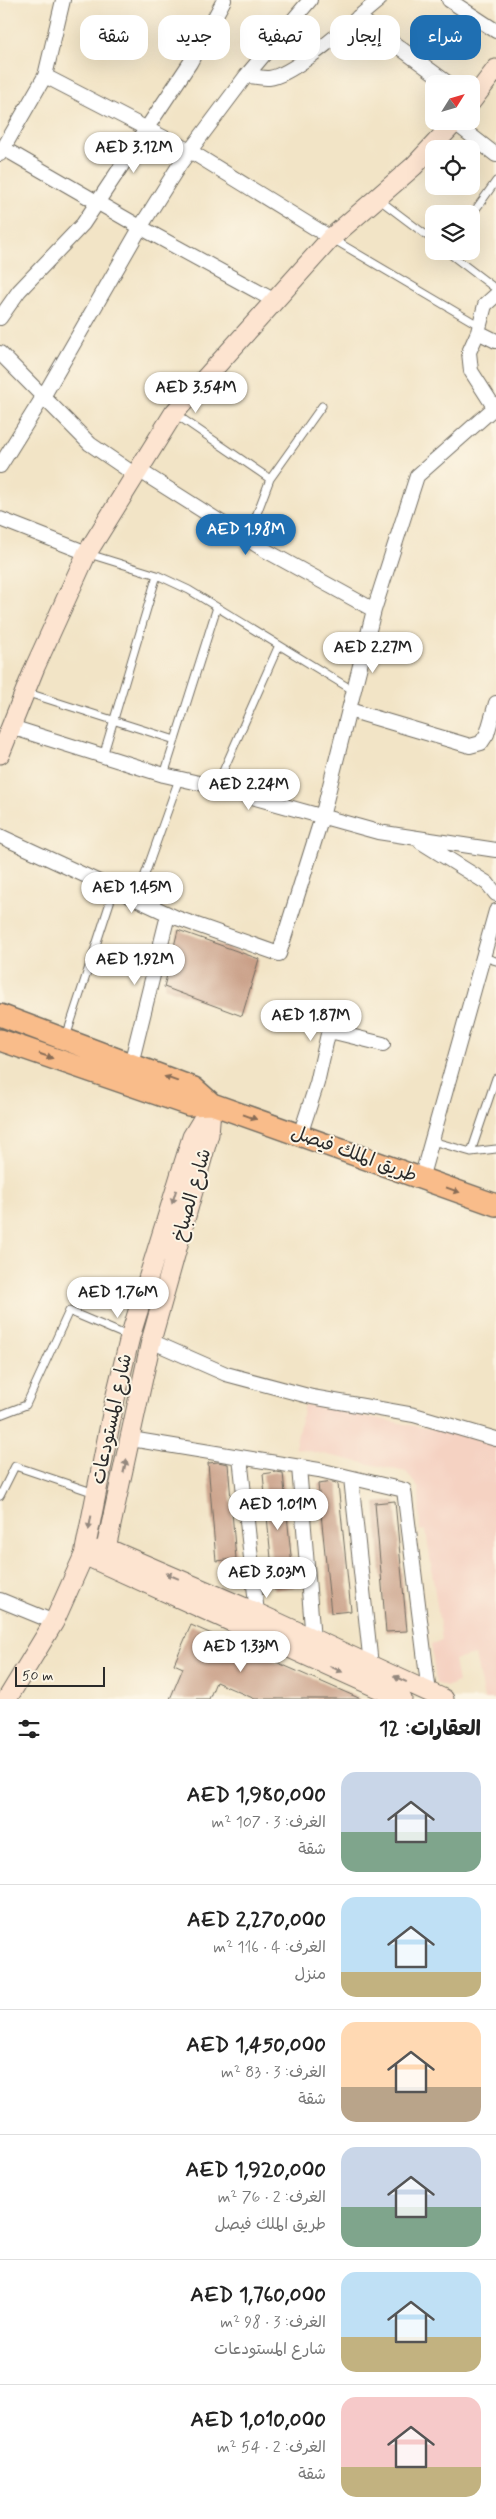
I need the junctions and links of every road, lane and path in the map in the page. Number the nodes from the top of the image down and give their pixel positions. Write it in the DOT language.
graph roads {
  1 [pos="63,0"];
  2 [pos="224,0"];
  3 [pos="310,0"];
  4 [pos="378,0"];
  5 [pos="449,0"];
  6 [pos="359,15"];
  7 [pos="496,31"];
  8 [pos="330,39"];
  9 [pos="400,47"];
  10 [pos="496,69"];
  11 [pos="437,75"];
  12 [pos="45,76"];
  13 [pos="246,76"];
  14 [pos="480,89"];
  15 [pos="147,128"];
  16 [pos="448,130"];
  17 [pos="465,130"];
  18 [pos="2,151"];
  19 [pos="190,152"];
  20 [pos="496,155"];
  21 [pos="496,181"];
  22 [pos="377,198"];
  23 [pos="98,203"];
  24 [pos="479,205"];
  25 [pos="140,228"];
  26 [pos="425,235"];
  27 [pos="331,238"];
  28 [pos="458,260"];
  29 [pos="496,289"];
  30 [pos="496,295"];
  31 [pos="275,301"];
  32 [pos="0,318"];
  33 [pos="479,329"];
  34 [pos="496,340"];
  35 [pos="0,353"];
  36 [pos="43,397"];
  37 [pos="322,406"];
  38 [pos="495,409"];
  39 [pos="174,413"];
  40 [pos="0,466"];
  41 [pos="136,472"];
  42 [pos="270,479"];
  43 [pos="0,519"];
  44 [pos="247,540"];
  45 [pos="87,553"];
  46 [pos="157,576"];
  47 [pos="217,607"];
  48 [pos="374,610"];
  49 [pos="279,645"];
  50 [pos="354,691"];
  51 [pos="25,692"];
  52 [pos="496,703"];
  53 [pos="349,710"];
  54 [pos="114,720"];
  55 [pos="12,727"];
  56 [pos="175,740"];
  57 [pos="0,754"];
  58 [pos="104,756"];
  59 [pos="164,775"];
  60 [pos="179,779"];
  61 [pos="216,787"];
  62 [pos="322,817"];
  63 [pos="0,836"];
  64 [pos="416,839"];
  65 [pos="496,850"];
  66 [pos="114,890"];
  67 [pos="496,894"];
  68 [pos="136,900"];
  69 [pos="496,910"];
  70 [pos="168,914"];
  71 [pos="490,959"];
  72 [pos="0,1016"];
  73 [pos="0,1040"];
  74 [pos="65,1040"];
  75 [pos="383,1044"];
  76 [pos="130,1064"];
  77 [pos="496,1078"];
  78 [pos="212,1104"];
  79 [pos="300,1135"];
  80 [pos="432,1141"];
  81 [pos="496,1149"];
  82 [pos="471,1152"];
  83 [pos="421,1178"];
  84 [pos="496,1205"];
  85 [pos="130,1337"];
  86 [pos="151,1341"];
  87 [pos="0,1415"];
  88 [pos="131,1439"];
  89 [pos="496,1439"];
  90 [pos="240,1457"];
  91 [pos="299,1467"];
  92 [pos="351,1478"];
  93 [pos="96,1493"];
  94 [pos="0,1496"];
  95 [pos="106,1548"];
  96 [pos="84,1555"];
  97 [pos="0,1600"];
  98 [pos="257,1613"];
  99 [pos="54,1622"];
  100 [pos="313,1640"];
  101 [pos="371,1665"];
  102 [pos="380,1695"];
  103 [pos="437,1696"];
  104 [pos="7,1699"];
  105 [pos="402,1699"];
  1 -- 12 [label="street"];
  2 -- 15 [label="street"];
  3 -- 13 [label="street"];
  4 -- 6 [label="street"];
  5 -- 7 [label="street"];
  8 -- 13 [label="street"];
  9 -- 11 [label="street"];
  10 -- 14 [label="street"];
  12 -- 15 [label="street"];
  12 -- 18 [label="street"];
  13 -- 19 [label="street"];
  15 -- 19 [label="street"];
  15 -- 23 [label="street"];
  16 -- 22 [label="street"];
  17 -- 20 [label="street"];
  18 -- 23 [label="street"];
  19 -- 25 [label="street"];
  19 -- 27 [label="street"];
  21 -- 24 [label="lane"];
  22 -- 26 [label="lane"];
  22 -- 27 [label="street"];
  23 -- 25 [label="street"];
  23 -- 32 [label="street"];
  25 -- 31 [label="street"];
  25 -- 36 [label="street"];
  27 -- 31 [label="street"];
  27 -- 33 [label="lane"];
  28 -- 29 [label="lane"];
  30 -- 33 [label="street"];
  31 -- 39 [label="street"];
  33 -- 34 [label="street"];
  33 -- 38 [label="street"];
  35 -- 36 [label="street"];
  36 -- 40 [label="street"];
  36 -- 41 [label="street"];
  37 -- 42 [label="lane"];
  38 -- 48 [label="street"];
  39 -- 41 [label="street"];
  39 -- 42 [label="lane"];
  41 -- 44 [label="street"];
  41 -- 45 [label="street"];
  42 -- 44 [label="lane"];
  43 -- 45 [label="street"];
  44 -- 48 [label="street"];
  45 -- 46 [label="lane"];
  45 -- 51 [label="street"];
  46 -- 47 [label="lane"];
  46 -- 54 [label="lane"];
  47 -- 49 [label="lane"];
  47 -- 56 [label="lane"];
  48 -- 50 [label="street"];
  49 -- 50 [label="lane"];
  49 -- 61 [label="lane"];
  50 -- 53 [label="street"];
  51 -- 54 [label="lane"];
  51 -- 55 [label="street"];
  52 -- 53 [label="street"];
  53 -- 62 [label="street"];
  54 -- 56 [label="lane"];
  54 -- 58 [label="lane"];
  55 -- 57 [label="street"];
  55 -- 58 [label="street"];
  56 -- 59 [label="lane"];
  58 -- 59 [label="street"];
  59 -- 60 [label="street"];
  60 -- 61 [label="street"];
  60 -- 68 [label="lane"];
  61 -- 62 [label="street"];
  62 -- 64 [label="street"];
  62 -- 70 [label="street"];
  63 -- 66 [label="street"];
  64 -- 65 [label="street"];
  64 -- 67 [label="street"];
  66 -- 68 [label="street"];
  66 -- 74 [label="lane"];
  68 -- 70 [label="street"];
  69 -- 71 [label="street"];
  70 -- 76 [label="street"];
  71 -- 80 [label="street"];
  72 -- 74 [label="main road, طريق الملك فيصل"];
  73 -- 78 [label="main road, طريق الملك فيصل, one-way"];
  74 -- 76 [label="main road, طريق الملك فيصل"];
  75 -- 79 [label="street"];
  78 -- 76 [label="main road, طريق الملك فيصل, one-way"];
  77 -- 82 [label="lane"];
  78 -- 79 [label="main road, طريق الملك فيصل, one-way"];
  78 -- 85 [label="street, شارع المستودعات, one-way"];
  78 -- 86 [label="street, شارع الصباخ"];
  79 -- 83 [label="main road, طريق الملك فيصل"];
  80 -- 82 [label="lane"];
  80 -- 83 [label="street"];
  81 -- 82 [label="lane"];
  83 -- 84 [label="main road, طريق الملك فيصل, one-way"];
  85 -- 87 [label="lane"];
  85 -- 93 [label="street, شارع المستودعات"];
  86 -- 88 [label="street, شارع الصباخ"];
  86 -- 89 [label="street"];
  88 -- 90 [label="street"];
  95 -- 88 [label="street, شارع الصباخ, one-way"];
  90 -- 91 [label="street"];
  90 -- 98 [label="street"];
  91 -- 92 [label="street"];
  91 -- 100 [label="street"];
  92 -- 101 [label="street"];
  92 -- 103 [label="street"];
  93 -- 94 [label="lane"];
  93 -- 96 [label="street, شارع المستودعات, one-way"];
  95 -- 96 [label="street"];
  98 -- 95 [label="street, one-way"];
  96 -- 99 [label="street, شارع المستودعات"];
  96 -- 102 [label="street, one-way"];
  97 -- 99 [label="street"];
  98 -- 100 [label="street"];
  99 -- 104 [label="street, شارع المستودعات"];
  100 -- 101 [label="street"];
  103 -- 101 [label="street, one-way"];
  102 -- 105 [label="street"];
}
